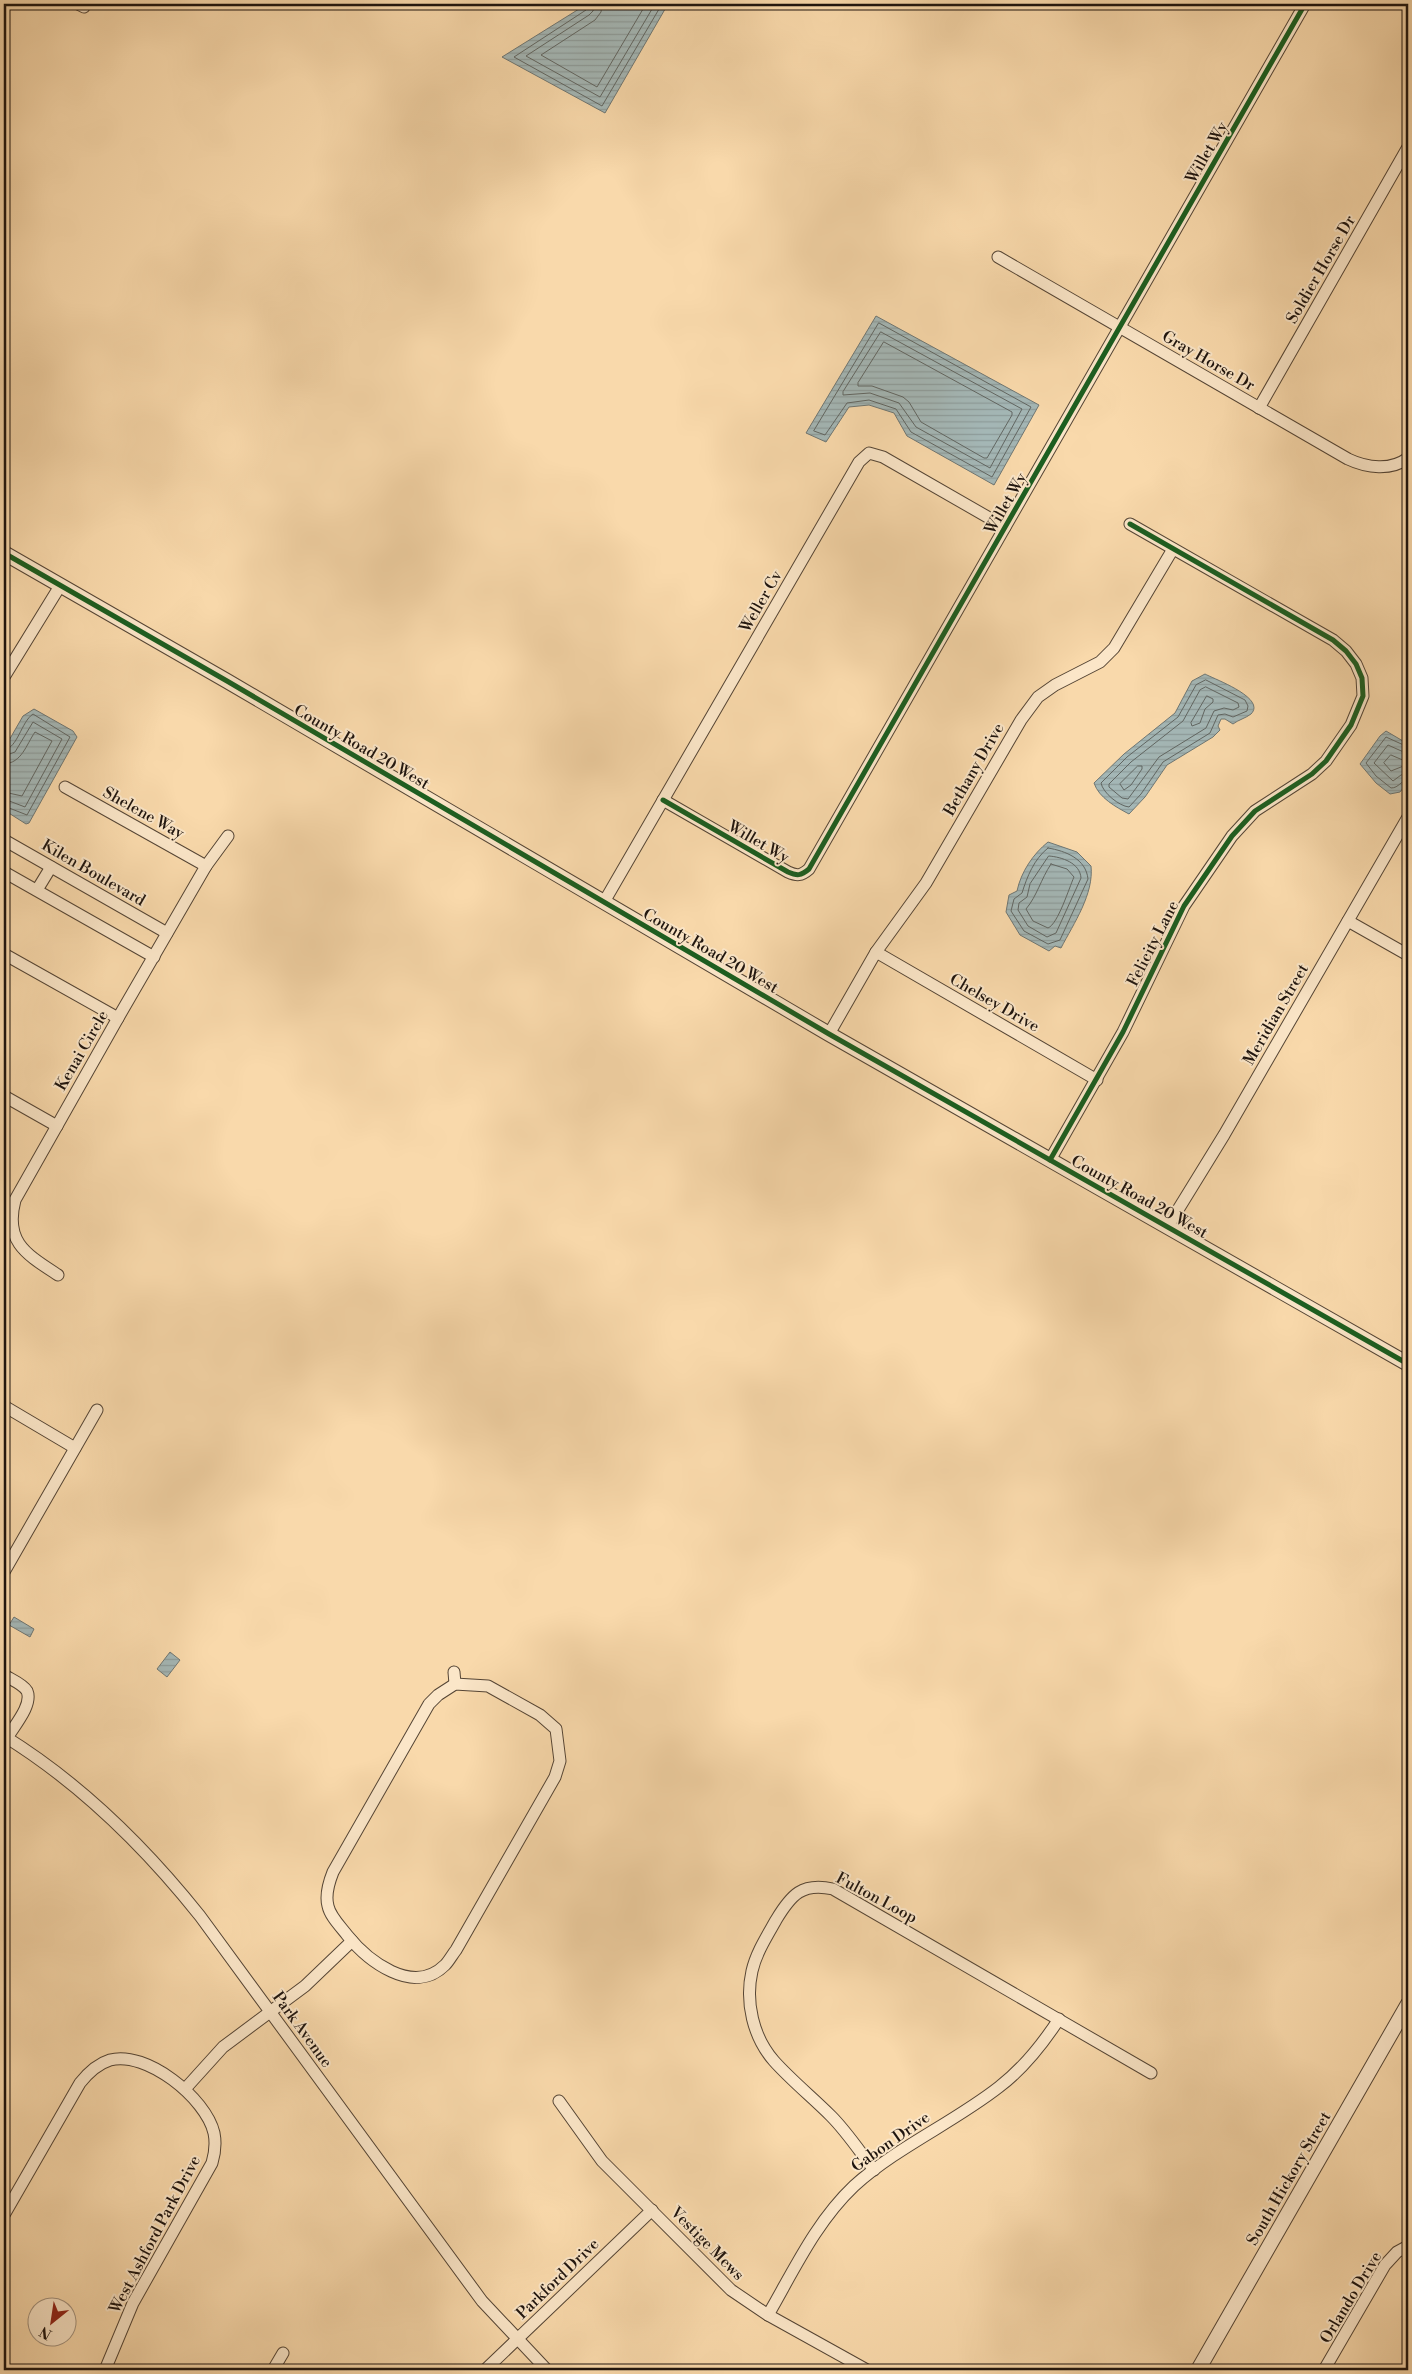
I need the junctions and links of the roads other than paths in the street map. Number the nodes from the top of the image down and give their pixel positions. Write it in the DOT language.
graph roads {
  1 [pos="1306,4"];
  2 [pos="1408,147"];
  3 [pos="998,257"];
  4 [pos="1120,327"];
  5 [pos="1259,408"];
  6 [pos="1408,458"];
  7 [pos="1130,524"];
  8 [pos="1006,527"];
  9 [pos="1173,549"];
  10 [pos="4,553"];
  11 [pos="60,586"];
  12 [pos="4,678"];
  13 [pos="65,787"];
  14 [pos="663,800"];
  15 [pos="1408,817"];
  16 [pos="228,836"];
  17 [pos="4,840"];
  18 [pos="206,866"];
  19 [pos="51,867"];
  20 [pos="4,872"];
  21 [pos="37,890"];
  22 [pos="604,902"];
  23 [pos="1348,921"];
  24 [pos="167,933"];
  25 [pos="876,952"];
  26 [pos="4,954"];
  27 [pos="1408,955"];
  28 [pos="154,957"];
  29 [pos="118,1018"];
  30 [pos="829,1034"];
  31 [pos="1097,1080"];
  32 [pos="4,1096"];
  33 [pos="56,1126"];
  34 [pos="1050,1160"];
  35 [pos="7,1226"];
  36 [pos="1168,1226"];
  37 [pos="58,1275"];
  38 [pos="1408,1364"];
  39 [pos="4,1406"];
  40 [pos="97,1410"];
  41 [pos="75,1448"];
  42 [pos="4,1572"];
  43 [pos="454,1672"];
  44 [pos="4,1675"];
  45 [pos="455,1684"];
  46 [pos="6,1737"];
  47 [pos="352,1941"];
  48 [pos="1408,2004"];
  49 [pos="270,2012"];
  50 [pos="1059,2019"];
  51 [pos="1151,2073"];
  52 [pos="185,2089"];
  53 [pos="559,2101"];
  54 [pos="874,2170"];
  55 [pos="652,2210"];
  56 [pos="4,2215"];
  57 [pos="1408,2246"];
  58 [pos="768,2315"];
  59 [pos="517,2340"];
  60 [pos="283,2353"];
  61 [pos="1328,2369"];
  62 [pos="105,2370"];
  63 [pos="273,2370"];
  64 [pos="485,2370"];
  65 [pos="547,2370"];
  66 [pos="866,2370"];
  67 [pos="1198,2370"];
  1 -- 4 [label="street, Willet Wy"];
  2 -- 5 [label="street, Soldier Horse Dr"];
  3 -- 4 [label="street, Gray Horse Dr"];
  4 -- 5 [label="street, Gray Horse Dr"];
  4 -- 8 [label="street, Willet Wy"];
  5 -- 6 [label="street, Gray Horse Dr"];
  7 -- 9 [label="street, Felicity Lane"];
  8 -- 14 [label="street, Weller Cv"];
  8 -- 14 [label="street, Willet Wy"];
  9 -- 25 [label="street, Bethany Drive"];
  9 -- 31 [label="street, Felicity Lane"];
  10 -- 11 [label="street, County Road 20 West"];
  11 -- 12 [label="street"];
  11 -- 22 [label="street, County Road 20 West"];
  13 -- 18 [label="street, Shelene Way"];
  14 -- 22 [label="street, Weller Cv"];
  15 -- 23 [label="street, Meridian Street"];
  16 -- 18 [label="street, Kenai Circle"];
  17 -- 19 [label="street, Kilen Boulevard"];
  18 -- 24 [label="street, Kenai Circle"];
  19 -- 21 [label="street"];
  19 -- 24 [label="street, Kilen Boulevard"];
  20 -- 21 [label="street"];
  21 -- 28 [label="street"];
  22 -- 30 [label="street, County Road 20 West"];
  23 -- 27 [label="street"];
  23 -- 36 [label="street, Meridian Street"];
  24 -- 28 [label="street, Kenai Circle"];
  25 -- 30 [label="street, Bethany Drive"];
  25 -- 31 [label="street, Chelsey Drive"];
  26 -- 29 [label="street"];
  28 -- 29 [label="street, Kenai Circle"];
  29 -- 33 [label="street, Kenai Circle"];
  30 -- 34 [label="street, County Road 20 West"];
  31 -- 34 [label="street, Felicity Lane"];
  32 -- 33 [label="street"];
  33 -- 35 [label="street, Kenai Circle"];
  34 -- 36 [label="street, County Road 20 West"];
  35 -- 37 [label="street, Kenai Circle"];
  36 -- 38 [label="street, County Road 20 West"];
  39 -- 41 [label="street"];
  40 -- 41 [label="street"];
  41 -- 42 [label="street"];
  43 -- 45 [label="street"];
  44 -- 46 [label="street"];
  45 -- 47 [label="street"];
  45 -- 47 [label="street"];
  46 -- 49 [label="street, Park Avenue"];
  47 -- 49 [label="street"];
  48 -- 67 [label="street, South Hickory Street"];
  49 -- 52 [label="street"];
  49 -- 59 [label="street, Park Avenue"];
  50 -- 51 [label="street, Fulton Loop"];
  50 -- 54 [label="street, Gabon Drive"];
  50 -- 54 [label="street, Fulton Loop"];
  52 -- 56 [label="street, West Ashford Park Drive"];
  52 -- 62 [label="street, West Ashford Park Drive"];
  53 -- 55 [label="street, Vestige Mews"];
  54 -- 58 [label="street, Gabon Drive"];
  55 -- 58 [label="street, Vestige Mews"];
  55 -- 59 [label="street, Parkford Drive"];
  57 -- 61 [label="street, Orlando Drive"];
  58 -- 66 [label="street, Vestige Mews"];
  59 -- 64 [label="street, Parkford Drive"];
  59 -- 65 [label="street, Park Avenue"];
  60 -- 63 [label="street"];
}
